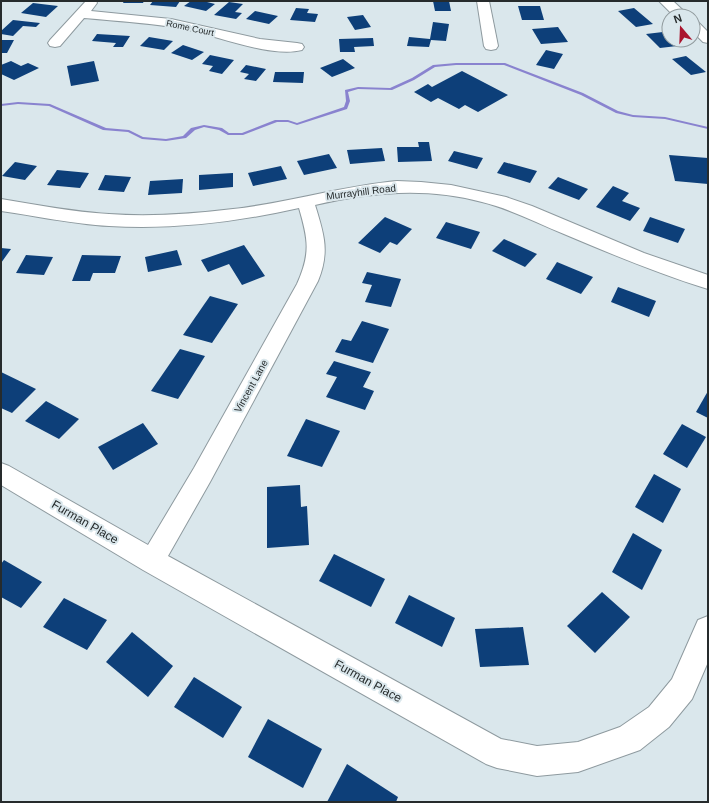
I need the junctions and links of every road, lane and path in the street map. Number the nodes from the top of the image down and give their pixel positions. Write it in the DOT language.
graph roads {
  1 [pos="94,1"];
  2 [pos="483,1"];
  3 [pos="665,1"];
  4 [pos="673,8"];
  5 [pos="81,14"];
  6 [pos="54,42"];
  7 [pos="491,46"];
  8 [pos="297,47"];
  9 [pos="305,201"];
  10 [pos="1,205"];
  11 [pos="708,282"];
  12 [pos="1,473"];
  13 [pos="152,562"];
  14 [pos="708,630"];
  1 -- 5 [label="street"];
  2 -- 7 [label="street"];
  3 -- 4 [label="street"];
  5 -- 6 [label="street"];
  5 -- 8 [label="street, Rome Court"];
  9 -- 10 [label="street, Murrayhill Road"];
  9 -- 11 [label="street, Murrayhill Road"];
  9 -- 13 [label="street, Vincent Lane"];
  12 -- 13 [label="street, Furman Place"];
  13 -- 14 [label="street, Furman Place"];
}
